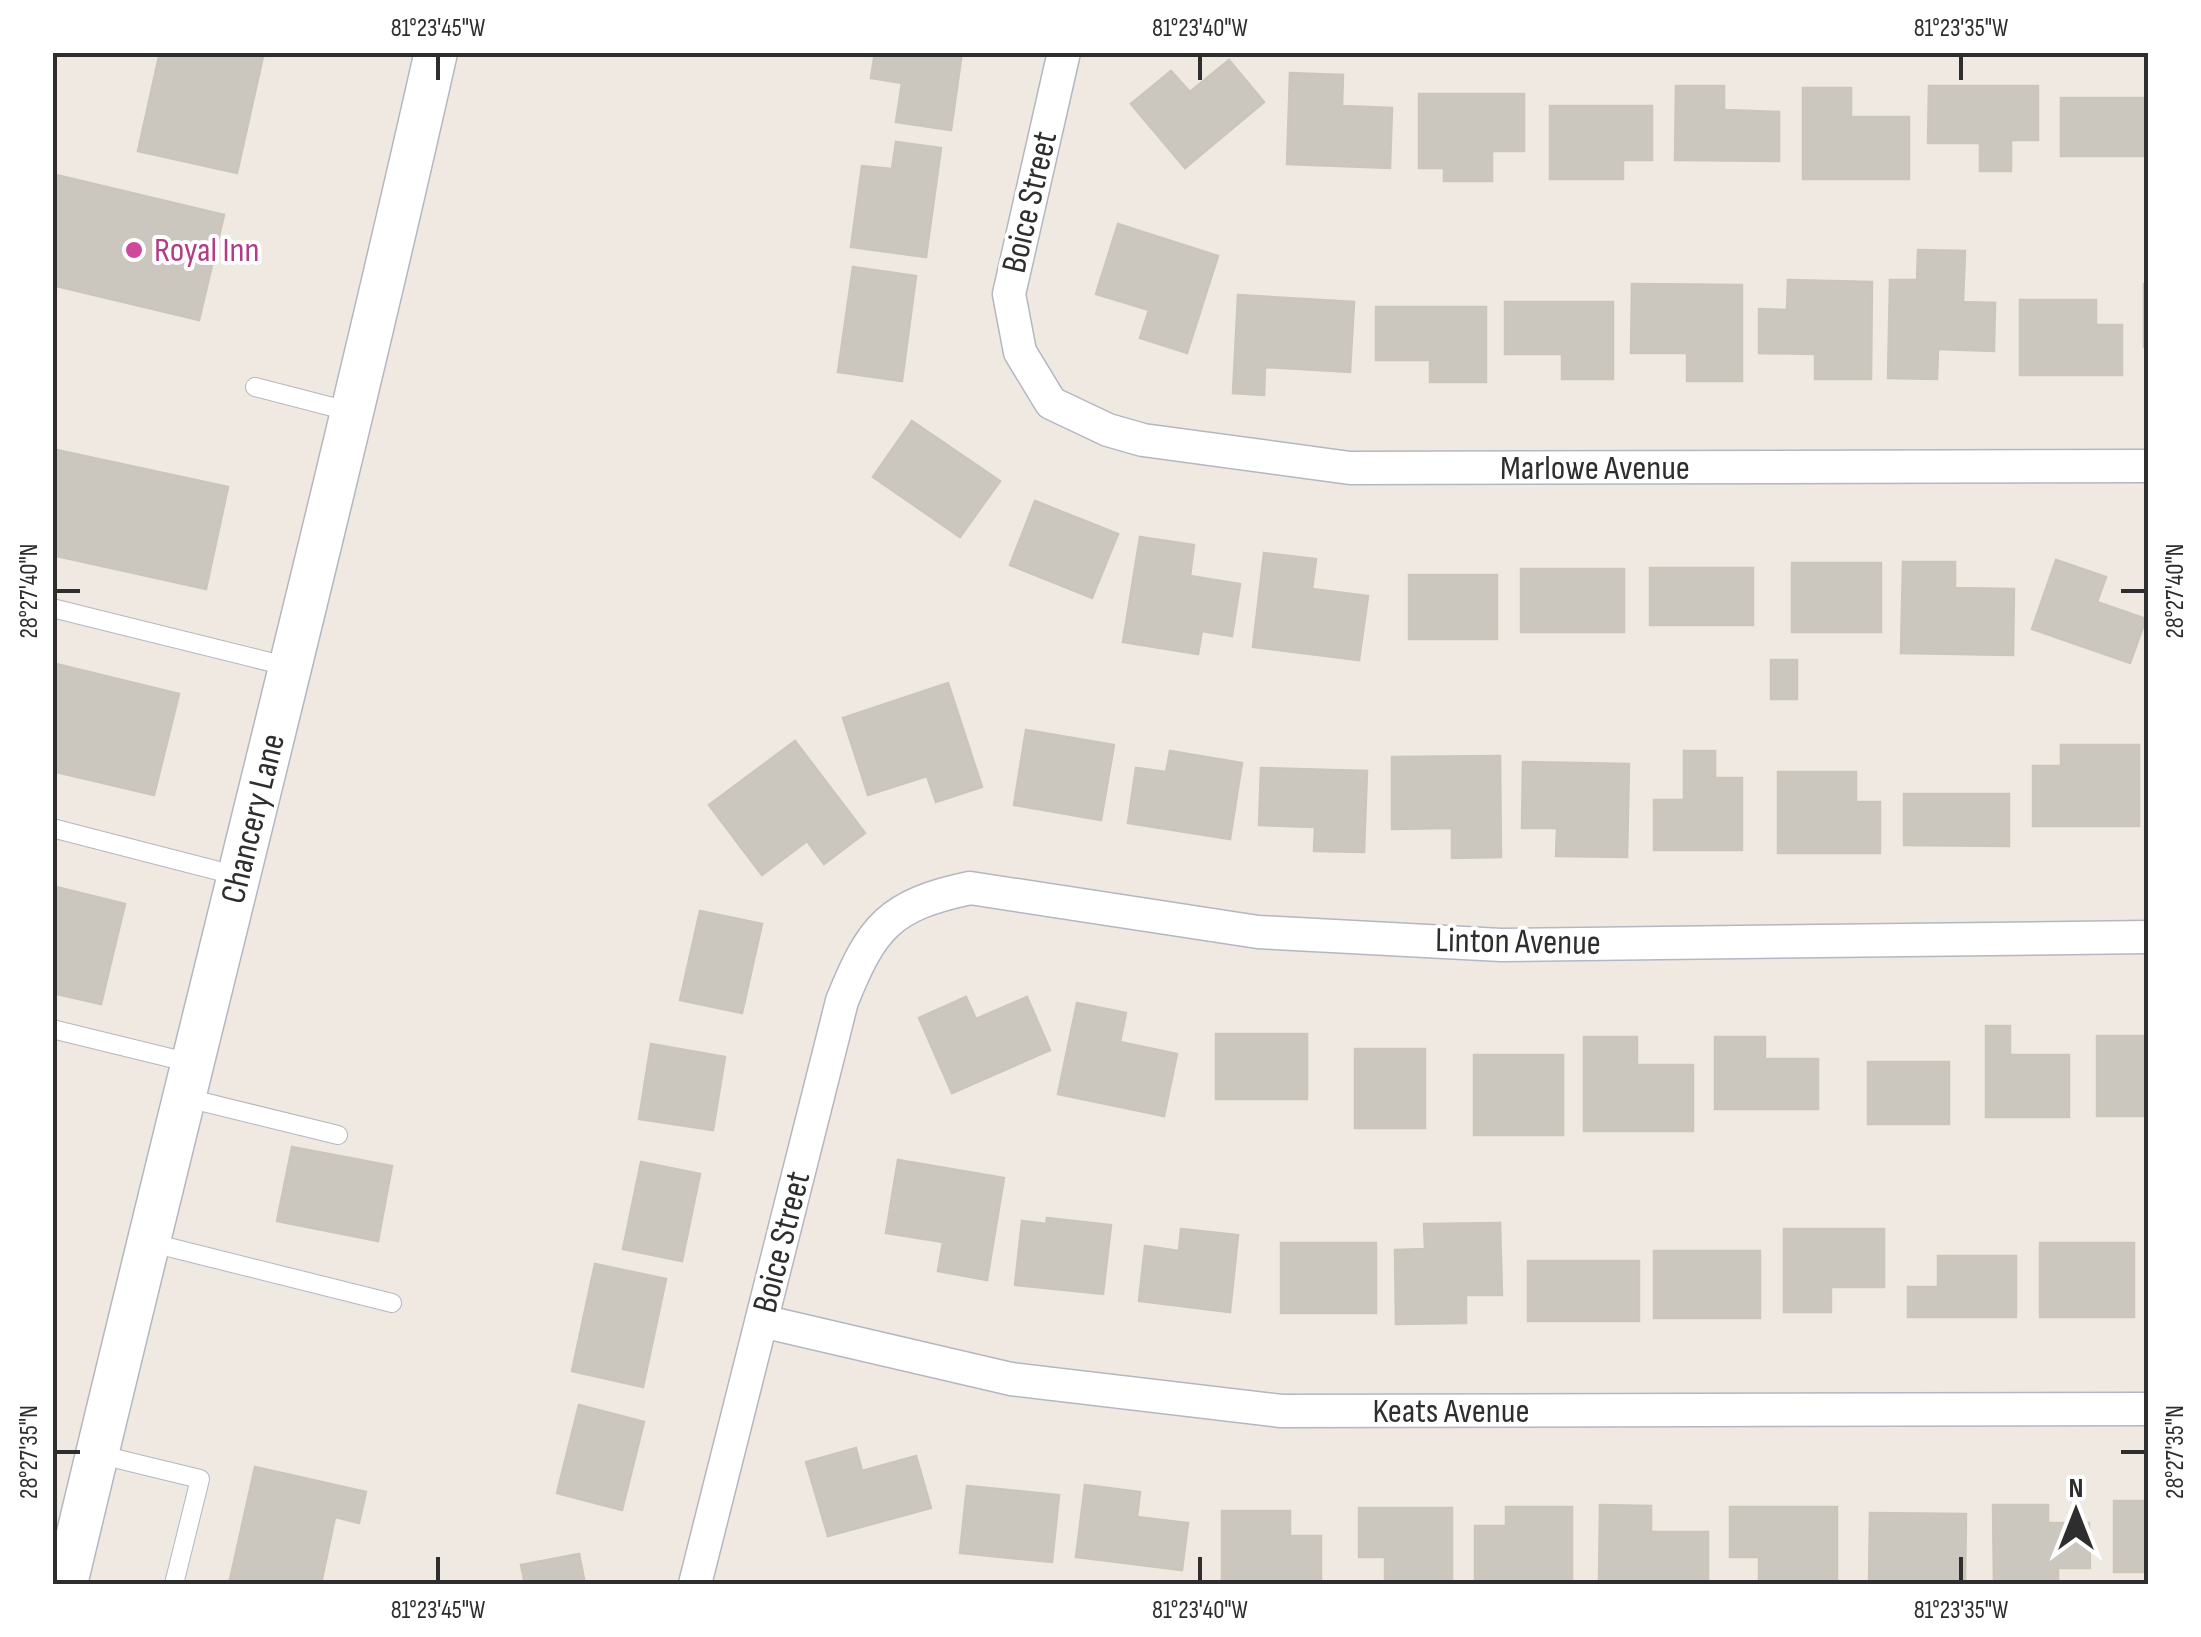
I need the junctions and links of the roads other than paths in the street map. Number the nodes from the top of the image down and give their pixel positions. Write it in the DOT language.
graph roads {
  1 [pos="436,52"];
  2 [pos="1064,52"];
  3 [pos="255,387"];
  4 [pos="1051,403"];
  5 [pos="354,413"];
  6 [pos="2148,466"];
  7 [pos="52,608"];
  8 [pos="292,667"];
  9 [pos="52,828"];
  10 [pos="238,876"];
  11 [pos="896,913"];
  12 [pos="2148,937"];
  13 [pos="52,1029"];
  14 [pos="186,1080"];
  15 [pos="338,1135"];
  16 [pos="147,1242"];
  17 [pos="392,1303"];
  18 [pos="762,1321"];
  19 [pos="2148,1409"];
  20 [pos="97,1454"];
  21 [pos="66,1584"];
  22 [pos="174,1584"];
  23 [pos="695,1584"];
  1 -- 5 [label="street, Chancery Lane"];
  2 -- 4 [label="street, Boice Street"];
  3 -- 5 [label="lane"];
  4 -- 6 [label="street, Marlowe Avenue"];
  5 -- 8 [label="street, Chancery Lane"];
  7 -- 8 [label="lane"];
  8 -- 10 [label="street, Chancery Lane"];
  9 -- 10 [label="lane"];
  10 -- 14 [label="street, Chancery Lane"];
  11 -- 12 [label="street, Linton Avenue"];
  11 -- 18 [label="street, Boice Street"];
  13 -- 14 [label="lane"];
  14 -- 15 [label="lane"];
  14 -- 16 [label="street, Chancery Lane"];
  16 -- 17 [label="lane"];
  16 -- 20 [label="street, Chancery Lane"];
  18 -- 19 [label="street, Keats Avenue"];
  18 -- 23 [label="street, Boice Street"];
  20 -- 21 [label="street, Chancery Lane"];
  20 -- 22 [label="lane"];
}
